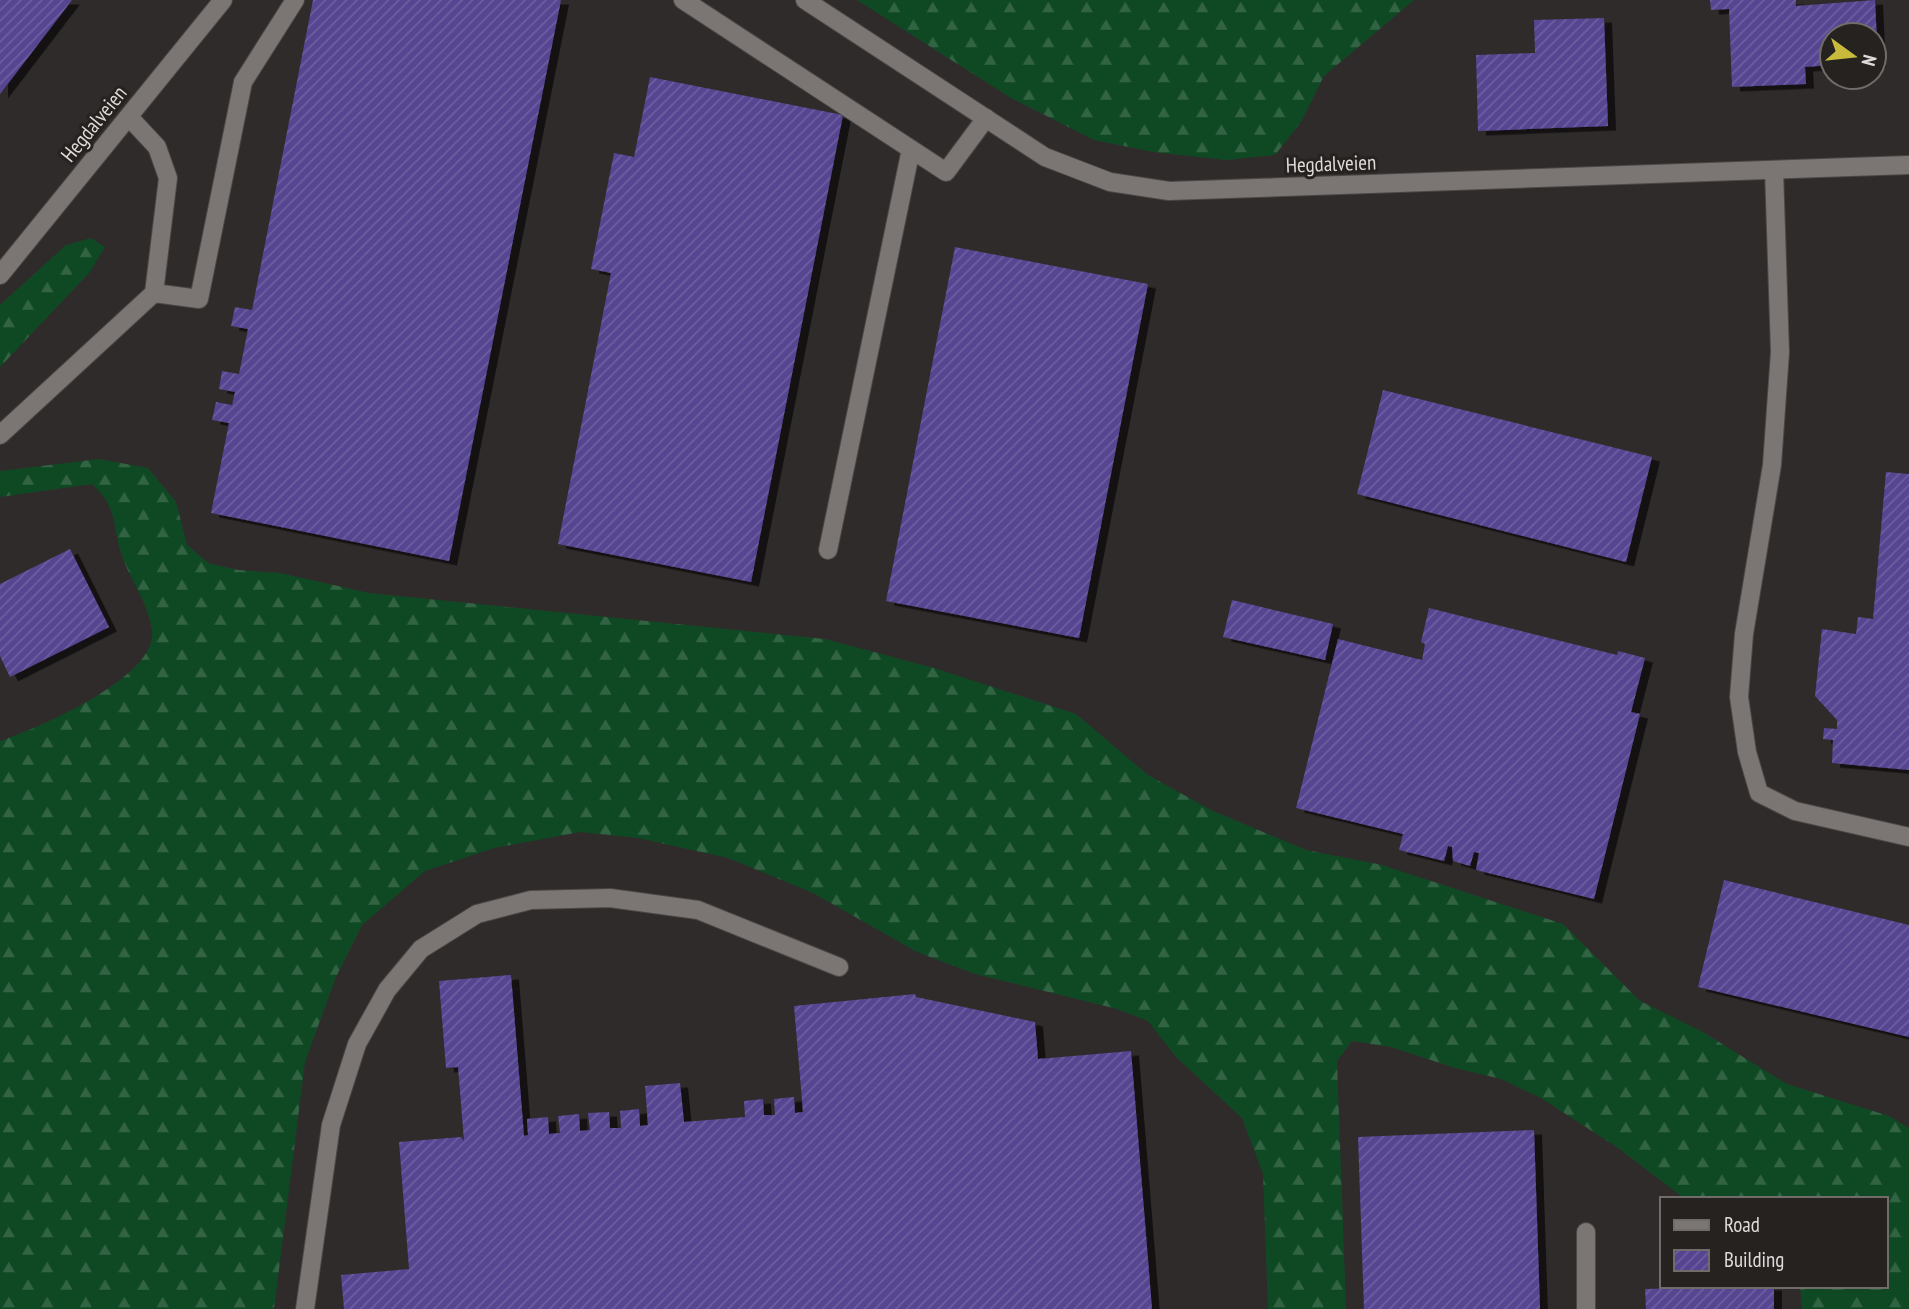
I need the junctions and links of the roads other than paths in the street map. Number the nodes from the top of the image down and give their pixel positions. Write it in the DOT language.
graph roads {
  1 [pos="223,0"];
  2 [pos="295,0"];
  3 [pos="683,0"];
  4 [pos="805,0"];
  5 [pos="129,117"];
  6 [pos="986,118"];
  7 [pos="911,149"];
  8 [pos="1909,164"];
  9 [pos="1774,170"];
  10 [pos="0,275"];
  11 [pos="154,293"];
  12 [pos="0,435"];
  13 [pos="828,550"];
  14 [pos="1909,837"];
  15 [pos="839,967"];
  16 [pos="1586,1232"];
  17 [pos="305,1309"];
  18 [pos="1586,1309"];
  1 -- 5 [label="street, Hegdalveien"];
  2 -- 11 [label="street"];
  3 -- 7 [label="street"];
  4 -- 6 [label="street, Hegdalveien"];
  5 -- 10 [label="street, Hegdalveien"];
  5 -- 11 [label="street"];
  6 -- 7 [label="street"];
  6 -- 9 [label="street, Hegdalveien"];
  7 -- 13 [label="street"];
  8 -- 9 [label="street, Hegdalveien"];
  9 -- 14 [label="street"];
  11 -- 12 [label="street"];
  15 -- 17 [label="street"];
  16 -- 18 [label="street"];
}
